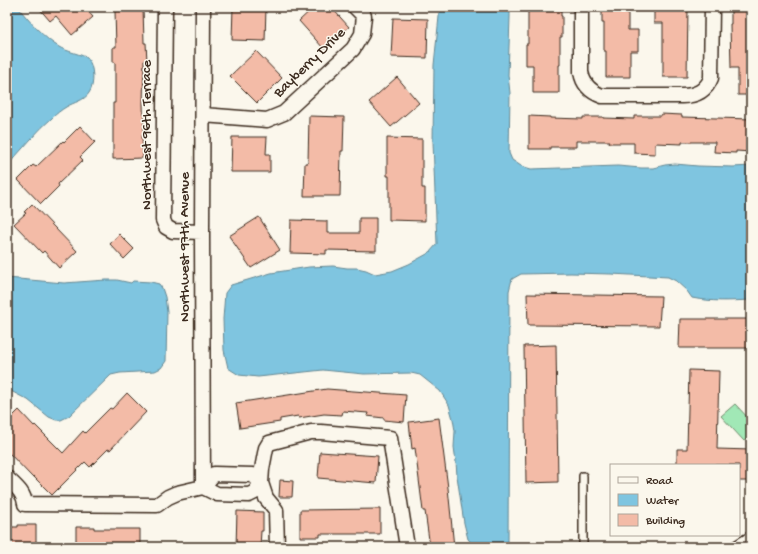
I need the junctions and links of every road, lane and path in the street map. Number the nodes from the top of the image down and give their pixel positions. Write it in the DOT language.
graph roads {
  1 [pos="165,7"];
  2 [pos="203,7"];
  3 [pos="355,7"];
  4 [pos="581,7"];
  5 [pos="712,7"];
  6 [pos="203,115"];
  7 [pos="202,232"];
  8 [pos="583,476"];
  9 [pos="7,478"];
  10 [pos="261,483"];
  11 [pos="203,487"];
  12 [pos="751,535"];
  13 [pos="277,547"];
  14 [pos="407,547"];
  15 [pos="583,547"];
  16 [pos="732,547"];
  1 -- 7 [label="street, Northwest 96th Terrace"];
  2 -- 6 [label="street, Northwest 97th Avenue"];
  3 -- 6 [label="street, Bayberry Drive"];
  4 -- 5 [label="street"];
  6 -- 7 [label="street, Northwest 97th Avenue"];
  7 -- 11 [label="street, Northwest 97th Avenue"];
  8 -- 15 [label="lane"];
  9 -- 11 [label="street"];
  10 -- 11 [label="street"];
  10 -- 11 [label="street"];
  10 -- 13 [label="street"];
  10 -- 14 [label="street"];
  12 -- 16 [label="lane"];
}
